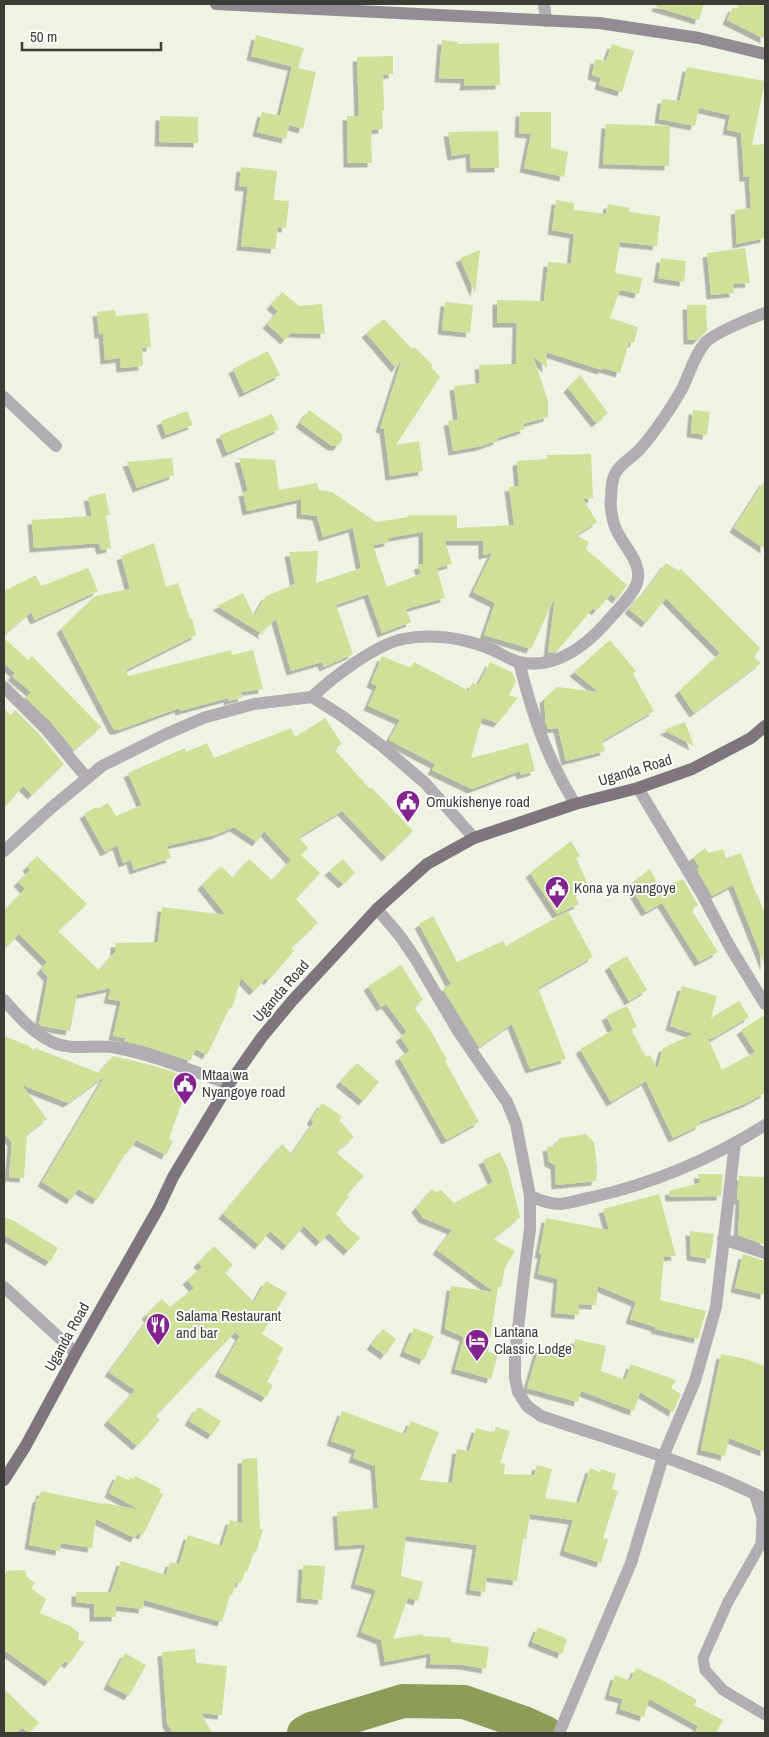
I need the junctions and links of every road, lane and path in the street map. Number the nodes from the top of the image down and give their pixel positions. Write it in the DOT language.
graph roads {
  1 [pos="216,4"];
  2 [pos="544,4"];
  3 [pos="546,21"];
  4 [pos="765,54"];
  5 [pos="765,313"];
  6 [pos="4,397"];
  7 [pos="56,446"];
  8 [pos="519,662"];
  9 [pos="4,686"];
  10 [pos="312,697"];
  11 [pos="765,726"];
  12 [pos="87,778"];
  13 [pos="638,788"];
  14 [pos="576,804"];
  15 [pos="474,838"];
  16 [pos="4,851"];
  17 [pos="377,910"];
  18 [pos="4,1000"];
  19 [pos="765,1004"];
  20 [pos="229,1084"];
  21 [pos="765,1125"];
  22 [pos="735,1143"];
  23 [pos="530,1196"];
  24 [pos="723,1238"];
  25 [pos="765,1253"];
  26 [pos="4,1286"];
  27 [pos="76,1353"];
  28 [pos="663,1457"];
  29 [pos="4,1480"];
  30 [pos="760,1496"];
  31 [pos="765,1715"];
  32 [pos="559,1733"];
  1 -- 3 [label="street"];
  2 -- 3 [label="street"];
  3 -- 4 [label="street"];
  5 -- 8 [label="street"];
  6 -- 7 [label="street"];
  8 -- 10 [label="street"];
  8 -- 14 [label="street"];
  9 -- 12 [label="street"];
  10 -- 12 [label="street"];
  10 -- 15 [label="street"];
  11 -- 13 [label="main road, Uganda Road"];
  12 -- 16 [label="street"];
  13 -- 14 [label="main road, Uganda Road"];
  13 -- 19 [label="street"];
  14 -- 15 [label="main road, Uganda Road"];
  15 -- 17 [label="main road, Uganda Road"];
  17 -- 20 [label="main road, Uganda Road"];
  17 -- 23 [label="street"];
  18 -- 20 [label="street"];
  20 -- 27 [label="main road, Uganda Road"];
  21 -- 22 [label="street"];
  22 -- 23 [label="street"];
  22 -- 24 [label="street"];
  23 -- 28 [label="street"];
  24 -- 25 [label="street"];
  24 -- 28 [label="street"];
  26 -- 27 [label="street"];
  27 -- 29 [label="main road, Uganda Road"];
  28 -- 30 [label="street"];
  28 -- 32 [label="street"];
  30 -- 31 [label="lane"];
}
